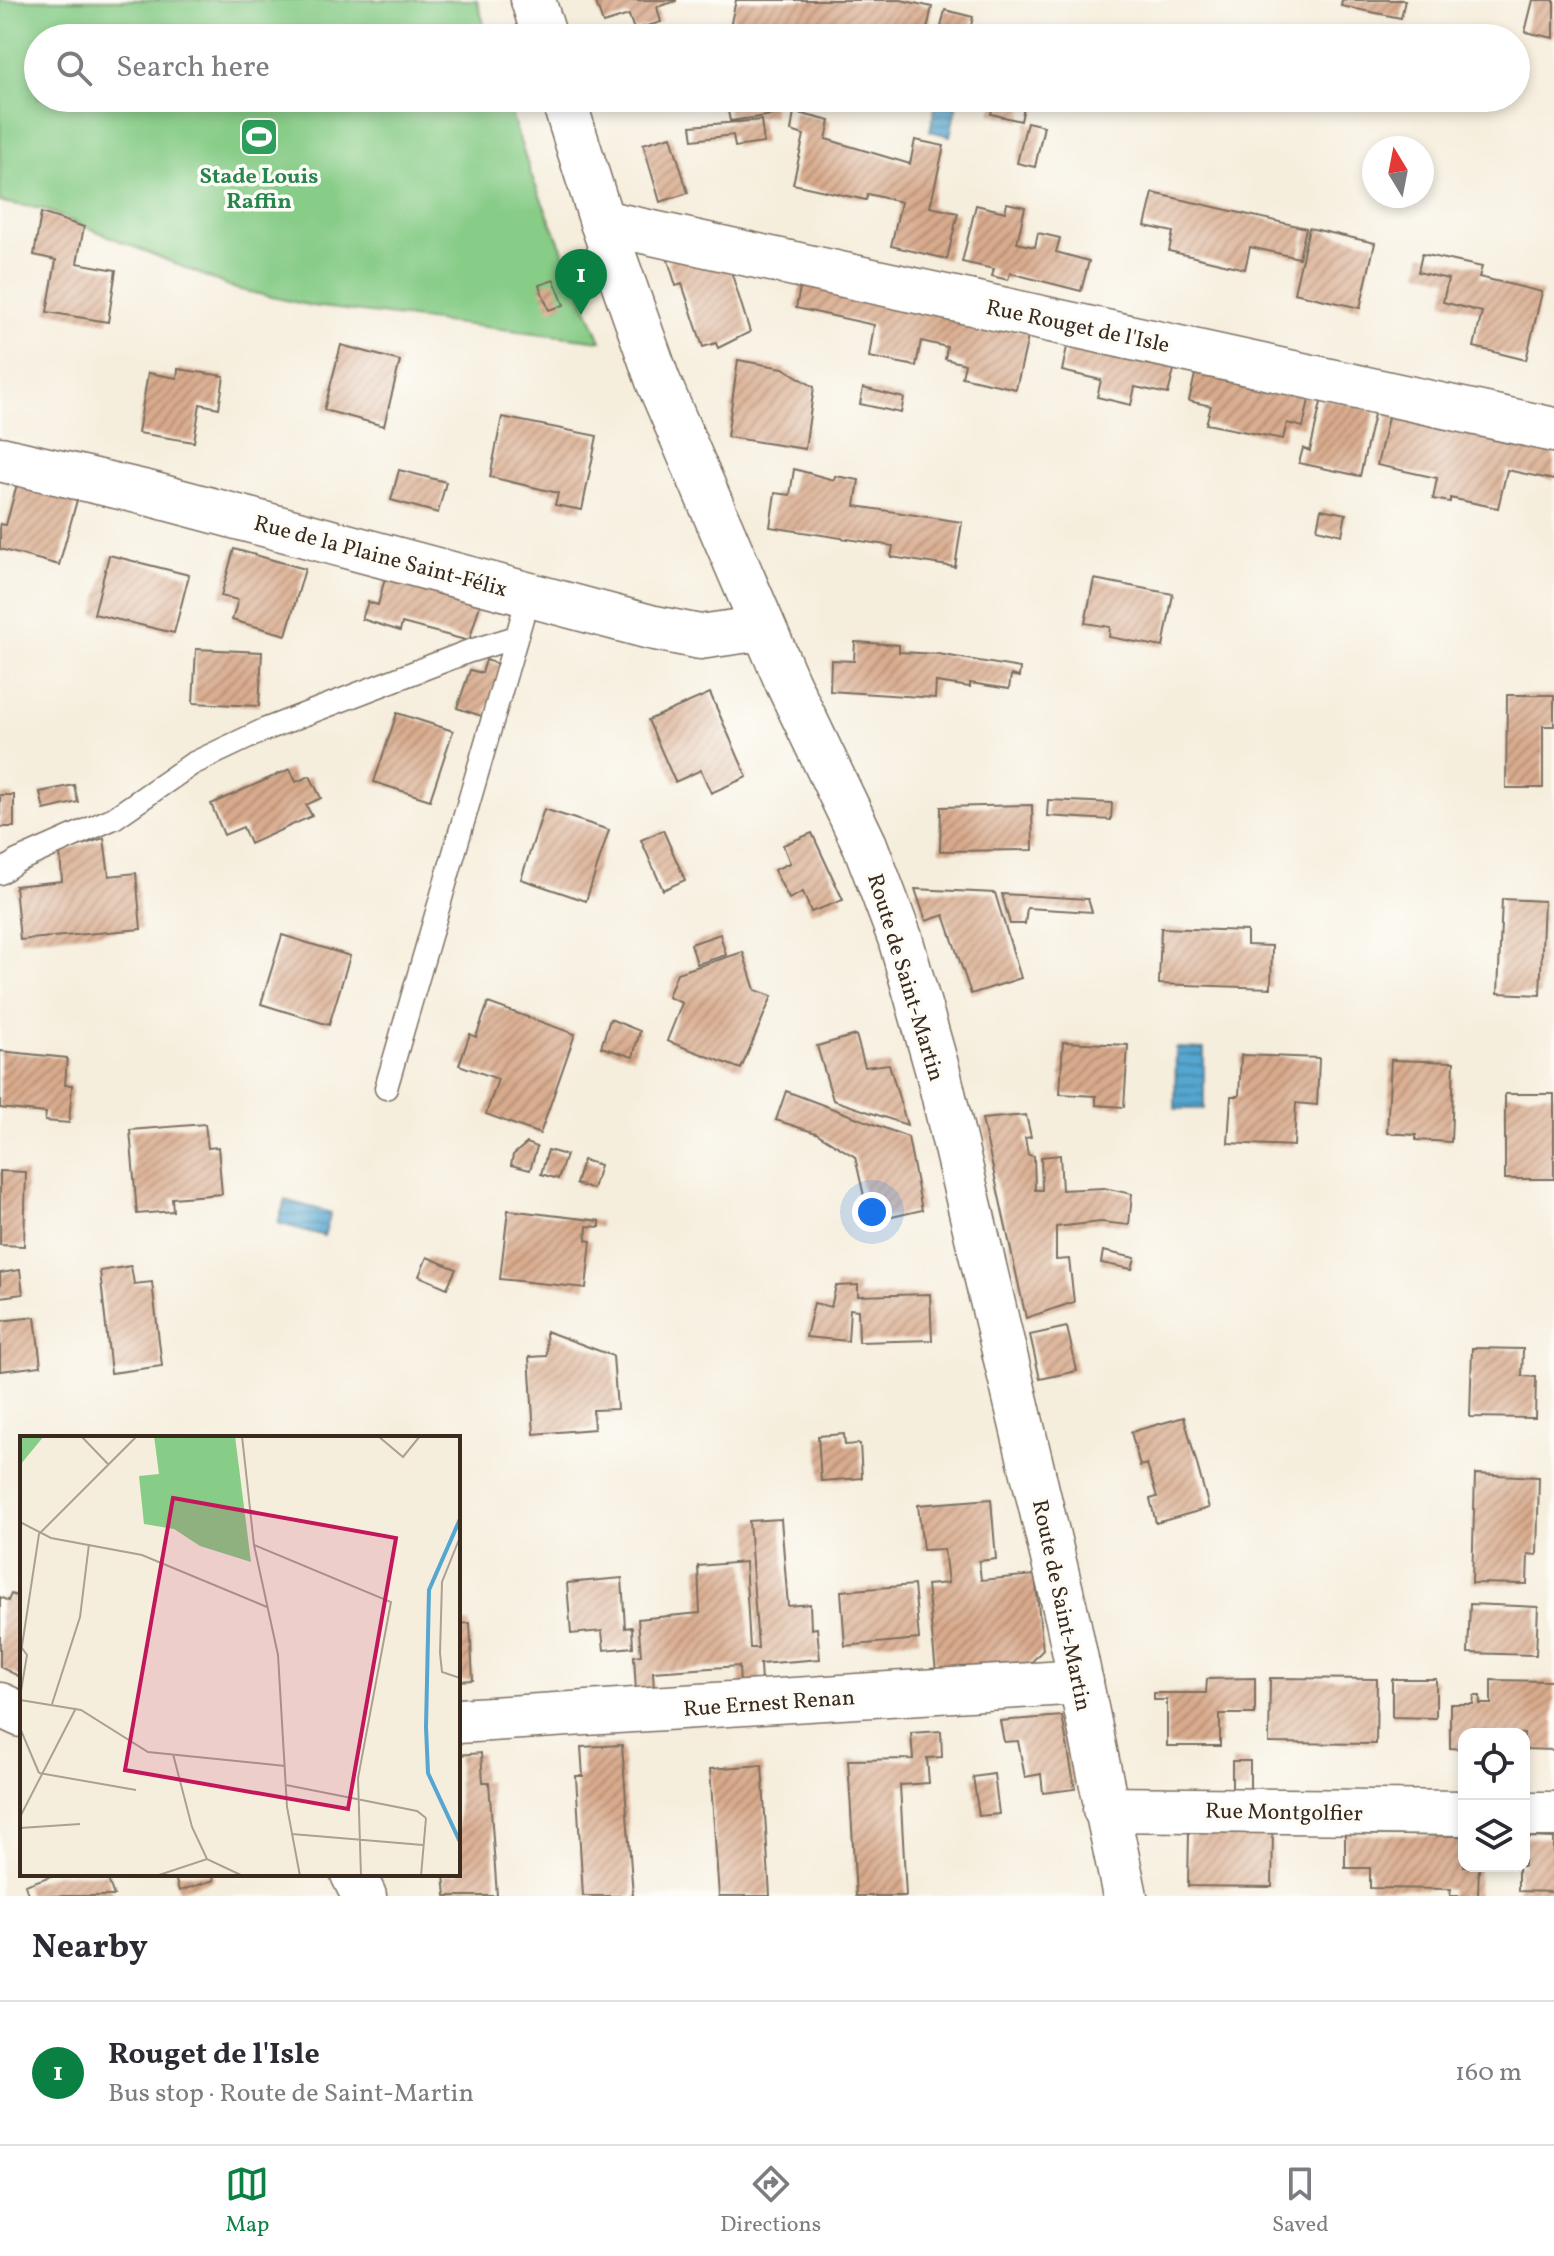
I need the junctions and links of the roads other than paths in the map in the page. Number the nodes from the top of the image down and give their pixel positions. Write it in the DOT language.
graph roads {
  1 [pos="533,0"];
  2 [pos="541,24"];
  3 [pos="567,112"];
  4 [pos="602,222"];
  5 [pos="1554,430"];
  6 [pos="0,459"];
  7 [pos="529,594"];
  8 [pos="763,628"];
  9 [pos="516,637"];
  10 [pos="0,873"];
  11 [pos="386,1088"];
  12 [pos="1081,1682"];
  13 [pos="0,1705"];
  14 [pos="20,1714"];
  15 [pos="460,1721"];
  16 [pos="1105,1809"];
  17 [pos="1458,1813"];
  18 [pos="1530,1814"];
  19 [pos="1554,1814"];
  20 [pos="354,1876"];
  21 [pos="364,1896"];
  22 [pos="1125,1896"];
  1 -- 2 [label="street"];
  3 -- 4 [label="street, Route de Saint-Martin"];
  4 -- 5 [label="street, Rue Rouget de l'Isle"];
  4 -- 8 [label="street, Route de Saint-Martin"];
  6 -- 7 [label="street, Rue de la Plaine Saint-Félix"];
  7 -- 8 [label="street, Rue de la Plaine Saint-Félix"];
  7 -- 9 [label="lane"];
  8 -- 12 [label="street, Route de Saint-Martin"];
  9 -- 10 [label="lane"];
  9 -- 11 [label="lane"];
  12 -- 15 [label="street, Rue Ernest Renan"];
  12 -- 16 [label="street, Route de Saint-Martin"];
  13 -- 14 [label="street"];
  16 -- 17 [label="street, Rue Montgolfier"];
  16 -- 22 [label="street, Route de Saint-Martin"];
  18 -- 19 [label="street"];
  20 -- 21 [label="street"];
}
